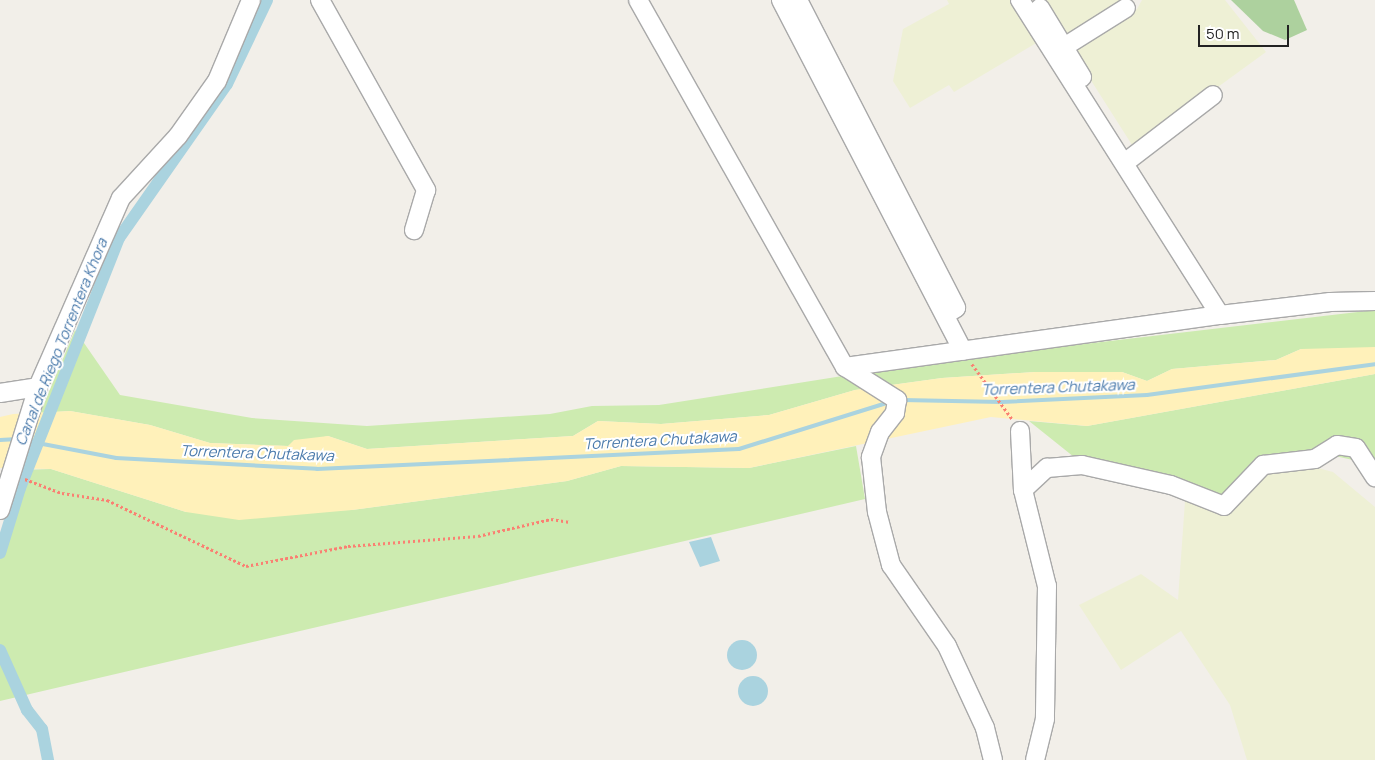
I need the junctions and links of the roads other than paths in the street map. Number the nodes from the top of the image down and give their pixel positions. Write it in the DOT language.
graph roads {
  1 [pos="251,0"];
  2 [pos="320,0"];
  3 [pos="638,0"];
  4 [pos="781,0"];
  5 [pos="798,0"];
  6 [pos="1020,0"];
  7 [pos="1035,0"];
  8 [pos="1126,8"];
  9 [pos="1064,47"];
  10 [pos="1213,95"];
  11 [pos="1131,165"];
  12 [pos="414,230"];
  13 [pos="1375,301"];
  14 [pos="945,315"];
  15 [pos="1220,315"];
  16 [pos="963,351"];
  17 [pos="845,368"];
  18 [pos="38,387"];
  19 [pos="0,392"];
  20 [pos="1020,431"];
  21 [pos="1375,477"];
  22 [pos="1023,490"];
  23 [pos="0,510"];
  24 [pos="993,760"];
  25 [pos="1035,760"];
  1 -- 18 [label="street"];
  2 -- 12 [label="street"];
  3 -- 17 [label="street"];
  4 -- 14 [label="street"];
  5 -- 14 [label="street"];
  6 -- 11 [label="street"];
  7 -- 9 [label="street"];
  8 -- 9 [label="street"];
  9 -- 11 [label="street"];
  10 -- 11 [label="street"];
  11 -- 15 [label="street"];
  13 -- 15 [label="street"];
  14 -- 16 [label="street"];
  15 -- 16 [label="street"];
  16 -- 17 [label="street"];
  17 -- 24 [label="street"];
  18 -- 19 [label="street"];
  18 -- 23 [label="street"];
  20 -- 22 [label="street"];
  21 -- 22 [label="street"];
  22 -- 25 [label="street"];
}
